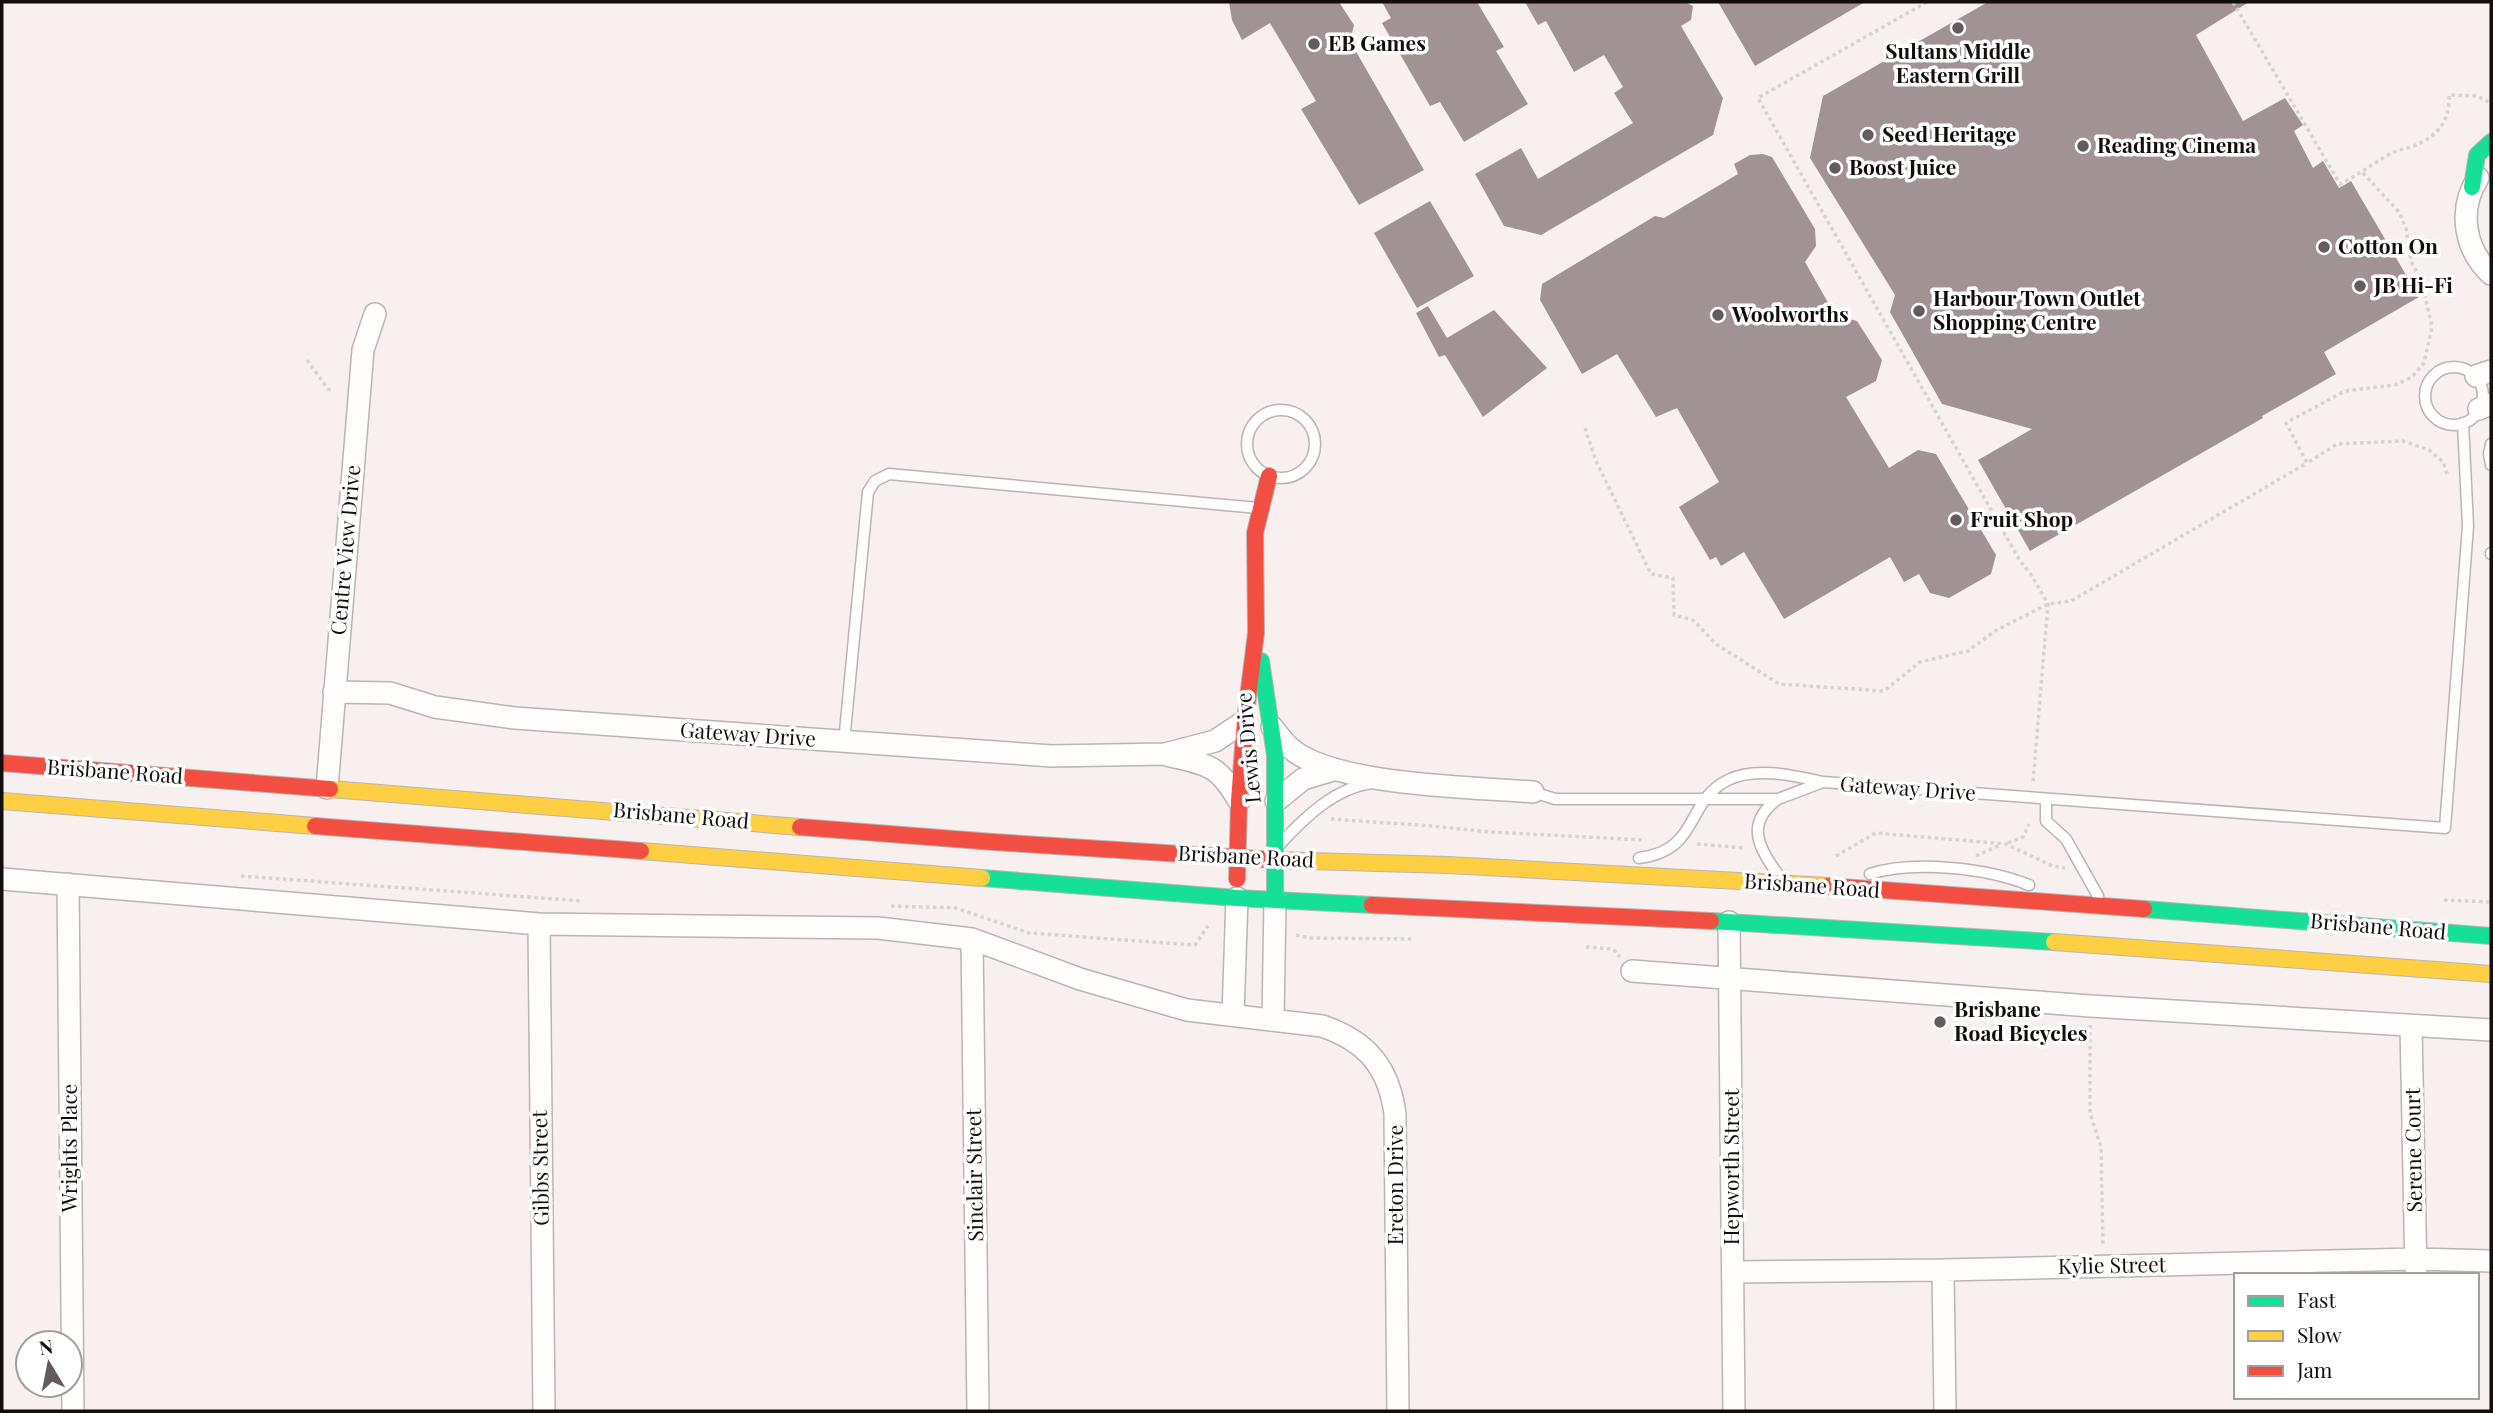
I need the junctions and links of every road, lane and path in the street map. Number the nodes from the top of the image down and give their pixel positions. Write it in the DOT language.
graph roads {
  1 [pos="1927,2"];
  2 [pos="2234,2"];
  3 [pos="2491,103"];
  4 [pos="2491,142"];
  5 [pos="2491,162"];
  6 [pos="2362,173"];
  7 [pos="2472,187"];
  8 [pos="2491,274"];
  9 [pos="375,314"];
  10 [pos="307,360"];
  11 [pos="2483,374"];
  12 [pos="333,390"];
  13 [pos="2485,407"];
  14 [pos="2463,423"];
  15 [pos="1585,428"];
  16 [pos="2491,444"];
  17 [pos="2307,463"];
  18 [pos="2491,465"];
  19 [pos="1269,476"];
  20 [pos="2449,478"];
  21 [pos="1261,508"];
  22 [pos="2048,604"];
  23 [pos="1256,633"];
  24 [pos="334,692"];
  25 [pos="1245,721"];
  26 [pos="1272,727"];
  27 [pos="844,742"];
  28 [pos="1165,754"];
  29 [pos="2,763"];
  30 [pos="1333,770"];
  31 [pos="1394,780"];
  32 [pos="1823,782"];
  33 [pos="327,788"];
  34 [pos="1533,792"];
  35 [pos="1779,799"];
  36 [pos="2032,799"];
  37 [pos="1704,800"];
  38 [pos="2046,800"];
  39 [pos="1239,801"];
  40 [pos="1276,801"];
  41 [pos="2,802"];
  42 [pos="1275,855"];
  43 [pos="1491,856"];
  44 [pos="1237,858"];
  45 [pos="1624,858"];
  46 [pos="1448,865"];
  47 [pos="1965,871"];
  48 [pos="2,878"];
  49 [pos="1785,883"];
  50 [pos="68,884"];
  51 [pos="1834,887"];
  52 [pos="1237,898"];
  53 [pos="1275,900"];
  54 [pos="2079,905"];
  55 [pos="2109,913"];
  56 [pos="1729,922"];
  57 [pos="538,924"];
  58 [pos="2491,936"];
  59 [pos="972,939"];
  60 [pos="2243,944"];
  61 [pos="2294,960"];
  62 [pos="1632,971"];
  63 [pos="2491,974"];
  64 [pos="1730,978"];
  65 [pos="2090,1006"];
  66 [pos="1233,1015"];
  67 [pos="1281,1021"];
  68 [pos="2412,1026"];
  69 [pos="2491,1030"];
  70 [pos="2491,1261"];
  71 [pos="2103,1266"];
  72 [pos="2416,1267"];
  73 [pos="1943,1270"];
  74 [pos="1732,1272"];
  75 [pos="73,1411"];
  76 [pos="544,1411"];
  77 [pos="978,1411"];
  78 [pos="1398,1411"];
  79 [pos="1734,1411"];
  80 [pos="1945,1411"];
  1 -- 22 [label="path"];
  2 -- 6 [label="path"];
  3 -- 6 [label="path"];
  4 -- 7 [label="main road"];
  5 -- 7 [label="street"];
  6 -- 17 [label="path"];
  7 -- 8 [label="street"];
  9 -- 24 [label="street, Centre View Drive"];
  10 -- 12 [label="path"];
  11 -- 13 [label="lane"];
  11 -- 14 [label="lane"];
  13 -- 14 [label="lane"];
  14 -- 38 [label="lane, Gateway Drive"];
  15 -- 22 [label="path"];
  16 -- 18 [label="lane"];
  17 -- 20 [label="path"];
  17 -- 22 [label="path"];
  19 -- 19 [label="lane"];
  19 -- 21 [label="main road, Lewis Drive"];
  21 -- 23 [label="main road, Lewis Drive"];
  21 -- 27 [label="lane"];
  22 -- 36 [label="path"];
  23 -- 25 [label="main road, Lewis Drive"];
  23 -- 26 [label="main road, Lewis Drive"];
  24 -- 27 [label="street, Gateway Drive"];
  24 -- 33 [label="street, Centre View Drive"];
  25 -- 28 [label="street, Gateway Drive"];
  25 -- 39 [label="main road, Lewis Drive"];
  26 -- 30 [label="street, Gateway Drive"];
  26 -- 40 [label="main road, Lewis Drive"];
  27 -- 28 [label="street, Gateway Drive"];
  28 -- 39 [label="street, Gateway Drive"];
  29 -- 33 [label="main road, Brisbane Road"];
  30 -- 31 [label="street, Gateway Drive"];
  30 -- 40 [label="street, Gateway Drive"];
  31 -- 34 [label="street, Gateway Drive"];
  31 -- 42 [label="lane"];
  32 -- 35 [label="lane, Gateway Drive"];
  32 -- 36 [label="lane, Gateway Drive"];
  32 -- 37 [label="lane"];
  33 -- 44 [label="main road, Brisbane Road"];
  34 -- 37 [label="lane, Gateway Drive"];
  35 -- 37 [label="lane, Gateway Drive"];
  35 -- 49 [label="lane"];
  36 -- 38 [label="lane, Gateway Drive"];
  36 -- 47 [label="path"];
  37 -- 45 [label="lane"];
  38 -- 55 [label="lane"];
  39 -- 44 [label="main road, Lewis Drive"];
  40 -- 42 [label="main road, Lewis Drive"];
  41 -- 52 [label="main road, Brisbane Road"];
  42 -- 44 [label="main road, Brisbane Road"];
  42 -- 46 [label="main road, Brisbane Road"];
  42 -- 53 [label="main road, Lewis Drive"];
  43 -- 46 [label="lane"];
  44 -- 52 [label="main road, Lewis Drive"];
  46 -- 49 [label="main road, Brisbane Road"];
  47 -- 51 [label="lane"];
  47 -- 54 [label="lane"];
  48 -- 50 [label="street"];
  49 -- 51 [label="main road, Brisbane Road"];
  50 -- 57 [label="street"];
  50 -- 75 [label="street, Wrights Place"];
  51 -- 54 [label="main road, Brisbane Road"];
  52 -- 53 [label="main road, Brisbane Road"];
  52 -- 66 [label="street, Brisbane Road"];
  53 -- 56 [label="main road, Brisbane Road"];
  53 -- 67 [label="street, Brisbane Road"];
  54 -- 55 [label="main road, Brisbane Road"];
  55 -- 58 [label="main road, Brisbane Road"];
  56 -- 61 [label="main road, Brisbane Road"];
  56 -- 64 [label="street, Hepworth Street"];
  57 -- 59 [label="street"];
  57 -- 76 [label="street, Gibbs Street"];
  59 -- 66 [label="street"];
  59 -- 77 [label="street, Sinclair Street"];
  60 -- 61 [label="lane"];
  61 -- 63 [label="main road, Brisbane Road"];
  62 -- 64 [label="street"];
  64 -- 65 [label="street"];
  64 -- 74 [label="street, Hepworth Street"];
  65 -- 68 [label="street"];
  65 -- 71 [label="path"];
  66 -- 67 [label="street"];
  67 -- 78 [label="street, Ereton Drive"];
  68 -- 69 [label="street"];
  68 -- 72 [label="street, Serene Court"];
  70 -- 72 [label="street, Kylie Street"];
  71 -- 72 [label="street, Kylie Street"];
  71 -- 73 [label="street, Kylie Street"];
  73 -- 74 [label="street, Kylie Street"];
  73 -- 80 [label="street"];
  74 -- 79 [label="street, Hepworth Street"];
}
